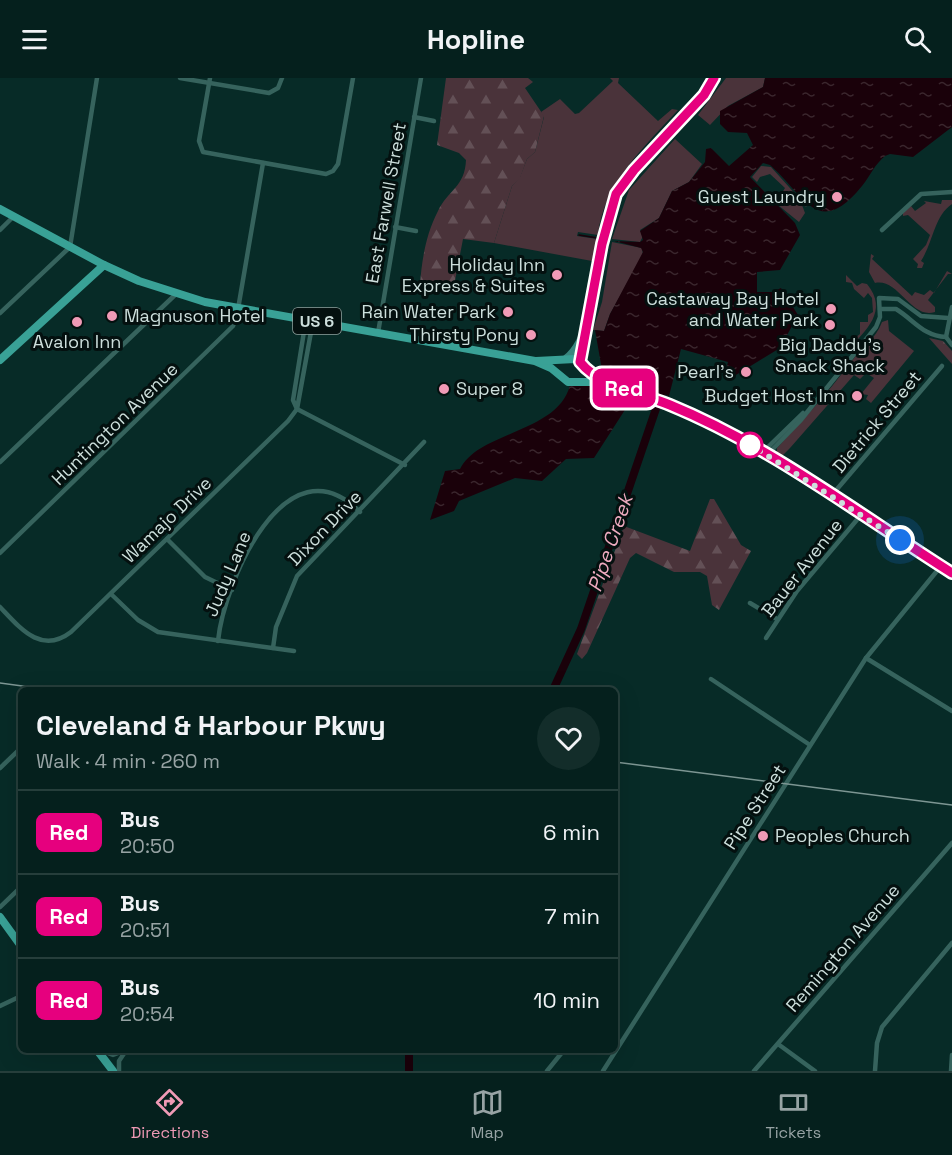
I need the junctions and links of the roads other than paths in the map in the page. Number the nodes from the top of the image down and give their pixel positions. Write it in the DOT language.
graph roads {
  1 [pos="97,78"];
  2 [pos="180,78"];
  3 [pos="282,78"];
  4 [pos="353,78"];
  5 [pos="421,78"];
  6 [pos="714,78"];
  7 [pos="210,80"];
  8 [pos="414,117"];
  9 [pos="434,121"];
  10 [pos="264,163"];
  11 [pos="952,192"];
  12 [pos="0,209"];
  13 [pos="14,216"];
  14 [pos="395,227"];
  15 [pos="0,230"];
  16 [pos="882,230"];
  17 [pos="416,231"];
  18 [pos="70,247"];
  19 [pos="104,265"];
  20 [pos="176,294"];
  21 [pos="952,307"];
  22 [pos="239,308"];
  23 [pos="880,309"];
  24 [pos="0,313"];
  25 [pos="948,318"];
  26 [pos="310,320"];
  27 [pos="34,330"];
  28 [pos="378,333"];
  29 [pos="584,333"];
  30 [pos="946,336"];
  31 [pos="952,345"];
  32 [pos="565,359"];
  33 [pos="0,360"];
  34 [pos="535,361"];
  35 [pos="580,364"];
  36 [pos="942,366"];
  37 [pos="0,367"];
  38 [pos="559,375"];
  39 [pos="574,382"];
  40 [pos="608,382"];
  41 [pos="297,409"];
  42 [pos="424,442"];
  43 [pos="765,454"];
  44 [pos="0,462"];
  45 [pos="405,465"];
  46 [pos="832,495"];
  47 [pos="360,512"];
  48 [pos="861,514"];
  49 [pos="167,539"];
  50 [pos="0,553"];
  51 [pos="941,566"];
  52 [pos="952,573"];
  53 [pos="232,590"];
  54 [pos="111,594"];
  55 [pos="750,603"];
  56 [pos="0,607"];
  57 [pos="777,619"];
  58 [pos="766,638"];
  59 [pos="218,641"];
  60 [pos="273,648"];
  61 [pos="294,651"];
  62 [pos="866,658"];
  63 [pos="711,679"];
  64 [pos="952,711"];
  65 [pos="810,745"];
  66 [pos="18,751"];
  67 [pos="0,768"];
  68 [pos="952,843"];
  69 [pos="946,850"];
  70 [pos="952,855"];
  71 [pos="18,890"];
  72 [pos="0,907"];
  73 [pos="0,917"];
  74 [pos="4,929"];
  75 [pos="18,943"];
  76 [pos="952,943"];
  77 [pos="18,997"];
  78 [pos="0,1006"];
  79 [pos="778,1044"];
  80 [pos="618,1047"];
  81 [pos="100,1053"];
  82 [pos="125,1053"];
  83 [pos="562,1053"];
  84 [pos="614,1053"];
  85 [pos="952,1055"];
  86 [pos="108,1069"];
  87 [pos="119,1071"];
  88 [pos="547,1071"];
  89 [pos="603,1071"];
  90 [pos="754,1071"];
  91 [pos="815,1071"];
  92 [pos="875,1071"];
  93 [pos="951,1071"];
  1 -- 18 [label="street"];
  2 -- 7 [label="street"];
  3 -- 7 [label="street"];
  4 -- 10 [label="street"];
  5 -- 8 [label="street, East Farwell Street"];
  6 -- 29 [label="main road"];
  7 -- 10 [label="street"];
  8 -- 9 [label="street"];
  8 -- 14 [label="street, East Farwell Street"];
  10 -- 22 [label="street, Huntington Avenue"];
  11 -- 16 [label="street"];
  12 -- 13 [label="main road, US 6"];
  13 -- 15 [label="street"];
  13 -- 18 [label="main road, US 6"];
  14 -- 17 [label="street"];
  14 -- 28 [label="street, East Farwell Street"];
  18 -- 19 [label="main road, US 6"];
  18 -- 24 [label="street"];
  19 -- 20 [label="main road, US 6"];
  19 -- 27 [label="main road"];
  20 -- 22 [label="main road, US 6"];
  20 -- 44 [label="street"];
  21 -- 25 [label="street"];
  22 -- 26 [label="main road, US 6"];
  22 -- 50 [label="street, Huntington Avenue"];
  23 -- 25 [label="street"];
  23 -- 30 [label="street"];
  23 -- 43 [label="street"];
  25 -- 30 [label="street"];
  26 -- 28 [label="main road, US 6"];
  26 -- 41 [label="street"];
  27 -- 33 [label="main road"];
  27 -- 37 [label="main road"];
  28 -- 34 [label="main road, US 6"];
  29 -- 32 [label="main road"];
  29 -- 35 [label="main road"];
  30 -- 31 [label="street"];
  32 -- 34 [label="main road, US 6"];
  32 -- 35 [label="main road"];
  32 -- 38 [label="main road"];
  34 -- 38 [label="main road, US 6"];
  35 -- 39 [label="main road"];
  35 -- 40 [label="main road"];
  36 -- 46 [label="street, Dietrick Street"];
  38 -- 39 [label="main road"];
  39 -- 40 [label="main road"];
  40 -- 43 [label="main road"];
  41 -- 45 [label="street"];
  41 -- 49 [label="street, Wamajo Drive"];
  42 -- 45 [label="street, Dixon Drive"];
  43 -- 46 [label="main road"];
  45 -- 47 [label="street, Dixon Drive"];
  46 -- 48 [label="main road"];
  47 -- 53 [label="street, Judy Lane"];
  47 -- 60 [label="street, Dixon Drive"];
  48 -- 51 [label="main road"];
  48 -- 57 [label="street, Bauer Avenue"];
  49 -- 53 [label="street"];
  49 -- 54 [label="street, Wamajo Drive"];
  51 -- 52 [label="main road"];
  51 -- 62 [label="street, Pipe Street"];
  53 -- 59 [label="street, Judy Lane"];
  54 -- 56 [label="street, Wamajo Drive"];
  54 -- 59 [label="street"];
  55 -- 57 [label="street"];
  57 -- 58 [label="street, Bauer Avenue"];
  59 -- 60 [label="street"];
  60 -- 61 [label="street"];
  62 -- 64 [label="street"];
  62 -- 65 [label="street, Pipe Street"];
  63 -- 65 [label="street"];
  65 -- 80 [label="street, Pipe Street"];
  66 -- 67 [label="street"];
  68 -- 69 [label="street, Remington Avenue"];
  69 -- 70 [label="street"];
  69 -- 79 [label="street, Remington Avenue"];
  71 -- 72 [label="street"];
  73 -- 74 [label="main road"];
  74 -- 75 [label="main road"];
  76 -- 92 [label="street"];
  77 -- 78 [label="street"];
  79 -- 90 [label="street, Remington Avenue"];
  79 -- 91 [label="street"];
  81 -- 86 [label="main road"];
  82 -- 87 [label="street"];
  83 -- 88 [label="street"];
  84 -- 89 [label="street, Pipe Street"];
  85 -- 93 [label="street"];
}
